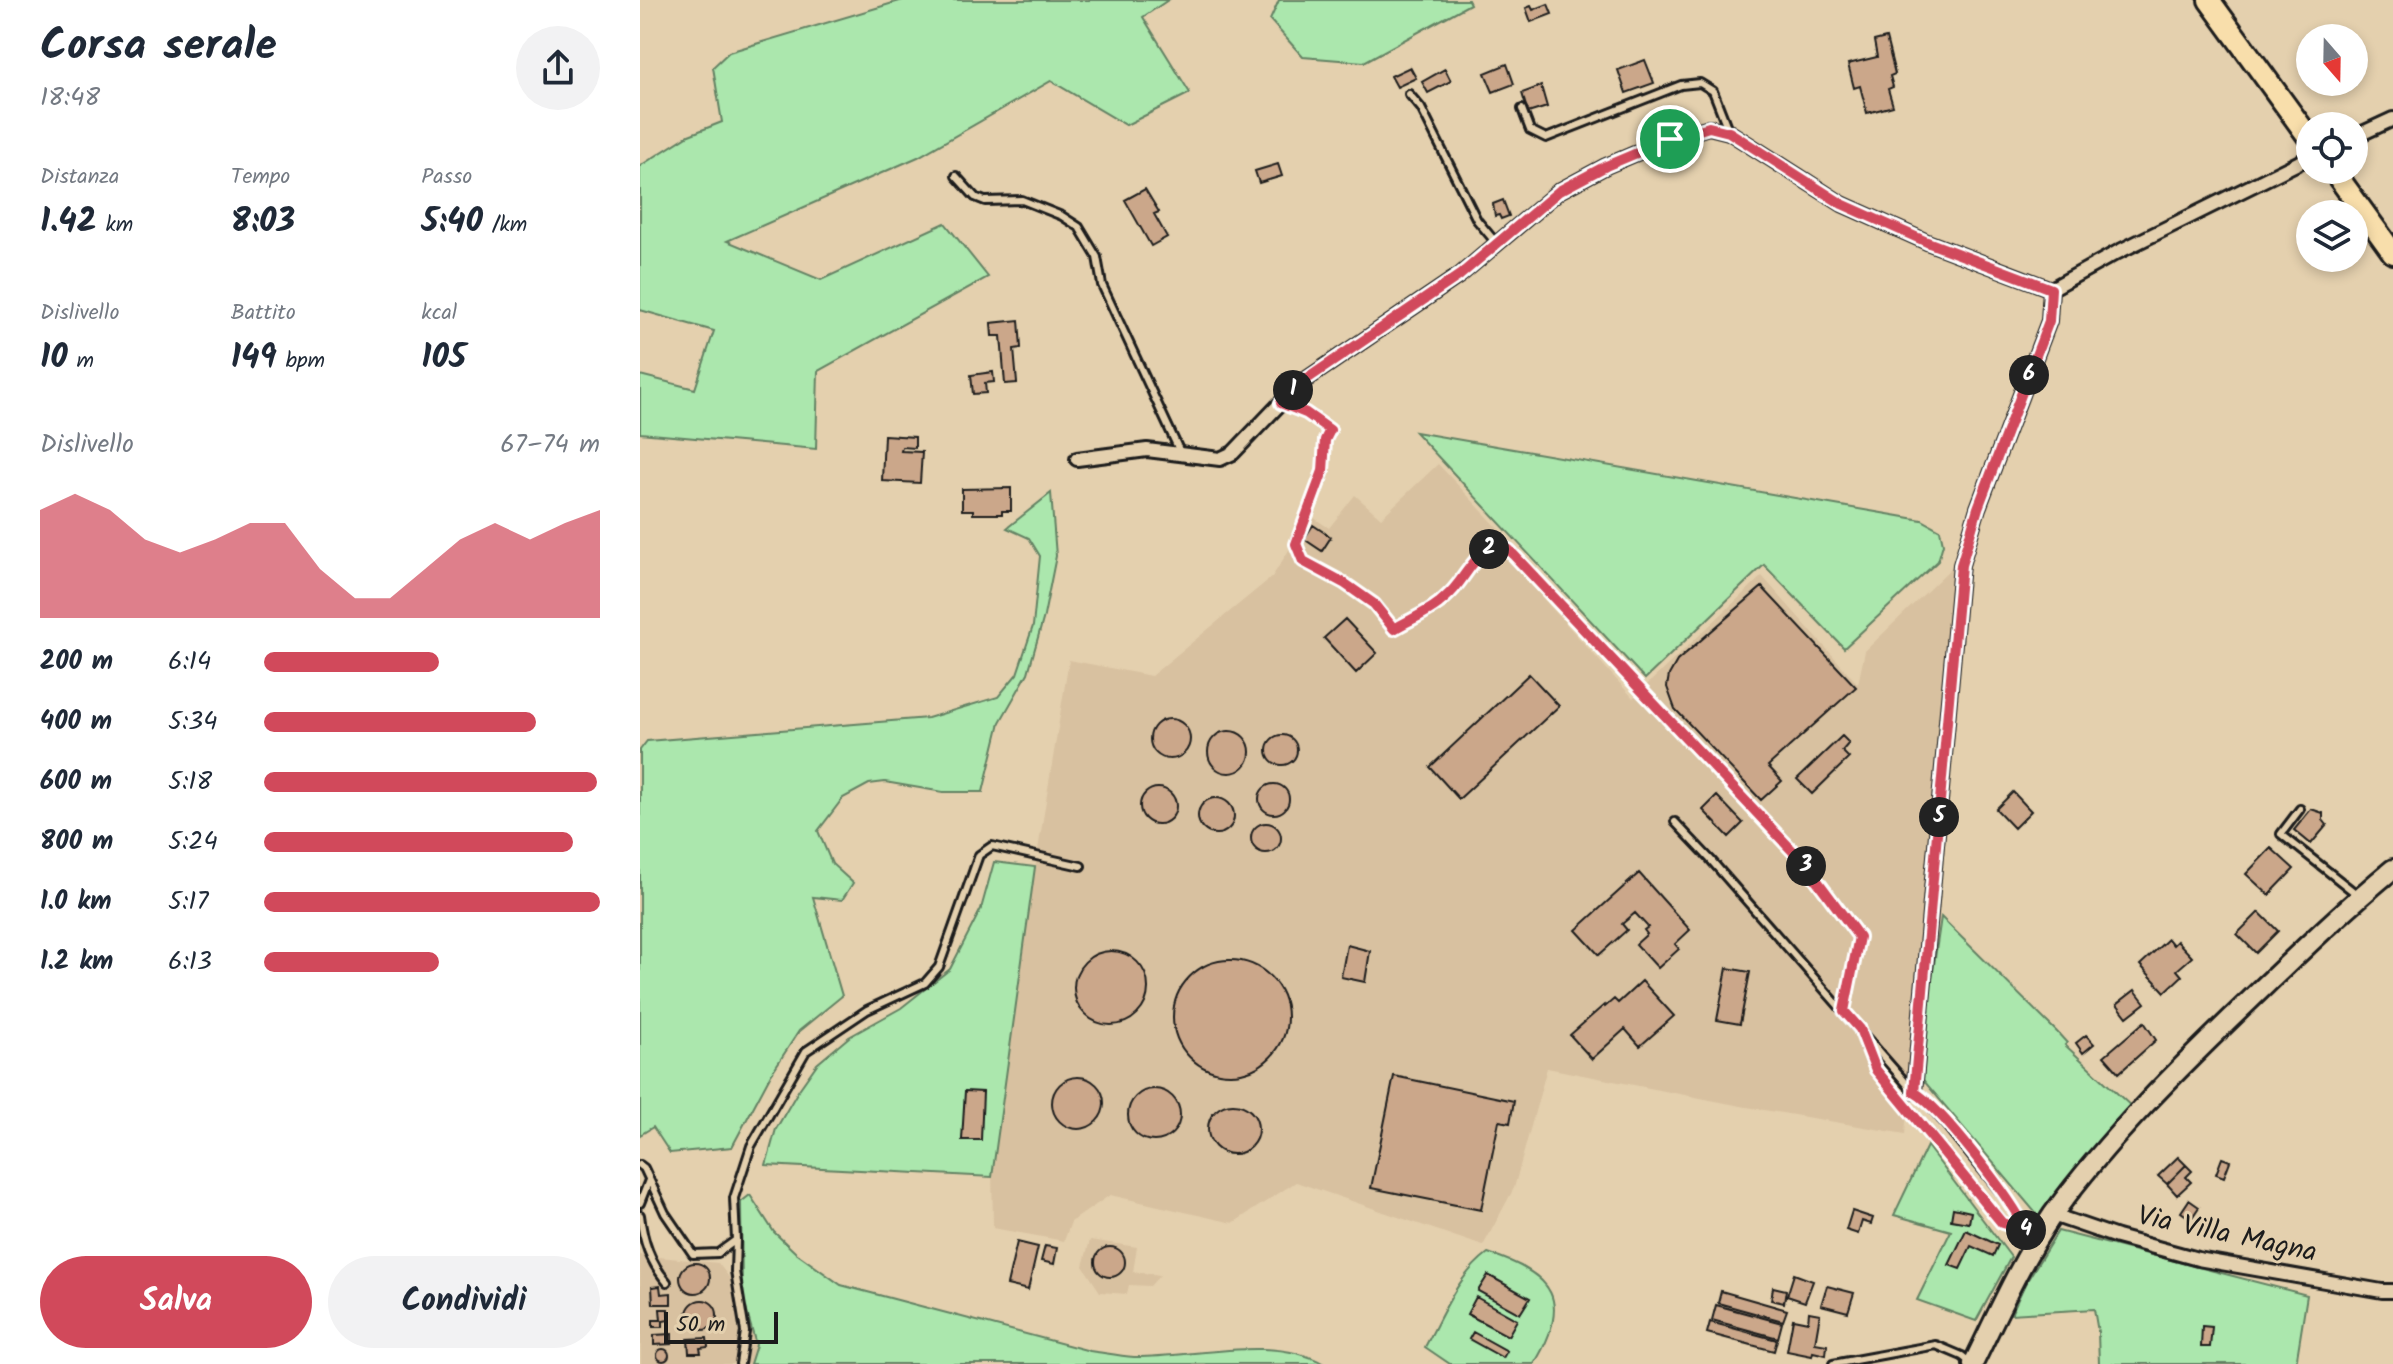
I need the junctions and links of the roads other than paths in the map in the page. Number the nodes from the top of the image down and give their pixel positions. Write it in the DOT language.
graph roads {
  1 [pos="2209,0"];
  2 [pos="1409,94"];
  3 [pos="1522,109"];
  4 [pos="2393,119"];
  5 [pos="2296,120"];
  6 [pos="2368,131"];
  7 [pos="1729,132"];
  8 [pos="2296,163"];
  9 [pos="956,176"];
  10 [pos="2343,184"];
  11 [pos="1497,244"];
  12 [pos="2393,253"];
  13 [pos="2051,289"];
  14 [pos="1281,403"];
  15 [pos="1180,452"];
  16 [pos="1077,459"];
  17 [pos="2300,809"];
  18 [pos="1675,822"];
  19 [pos="1081,866"];
  20 [pos="2393,869"];
  21 [pos="2359,896"];
  22 [pos="1844,1011"];
  23 [pos="1860,1029"];
  24 [pos="1914,1092"];
  25 [pos="640,1165"];
  26 [pos="649,1178"];
  27 [pos="640,1203"];
  28 [pos="640,1215"];
  29 [pos="2053,1215"];
  30 [pos="2032,1236"];
  31 [pos="736,1240"];
  32 [pos="667,1282"];
  33 [pos="2393,1291"];
  34 [pos="740,1364"];
  35 [pos="1833,1364"];
  36 [pos="1972,1364"];
  1 -- 5 [label="main road"];
  2 -- 11 [label="lane"];
  3 -- 7 [label="lane"];
  4 -- 6 [label="street"];
  7 -- 11 [label="street"];
  7 -- 13 [label="street"];
  8 -- 13 [label="street"];
  9 -- 15 [label="lane"];
  10 -- 12 [label="main road"];
  11 -- 14 [label="street"];
  13 -- 24 [label="street"];
  14 -- 15 [label="street"];
  14 -- 22 [label="lane"];
  15 -- 16 [label="street"];
  17 -- 21 [label="lane"];
  18 -- 22 [label="lane"];
  19 -- 31 [label="lane"];
  20 -- 21 [label="street"];
  21 -- 29 [label="street"];
  22 -- 23 [label="lane"];
  23 -- 24 [label="lane"];
  23 -- 30 [label="lane"];
  24 -- 30 [label="lane"];
  25 -- 26 [label="lane"];
  26 -- 27 [label="lane"];
  26 -- 31 [label="lane"];
  28 -- 32 [label="lane"];
  29 -- 30 [label="street"];
  29 -- 33 [label="street, Via Villa Magna"];
  30 -- 36 [label="street"];
  31 -- 34 [label="lane"];
  35 -- 36 [label="lane"];
}
